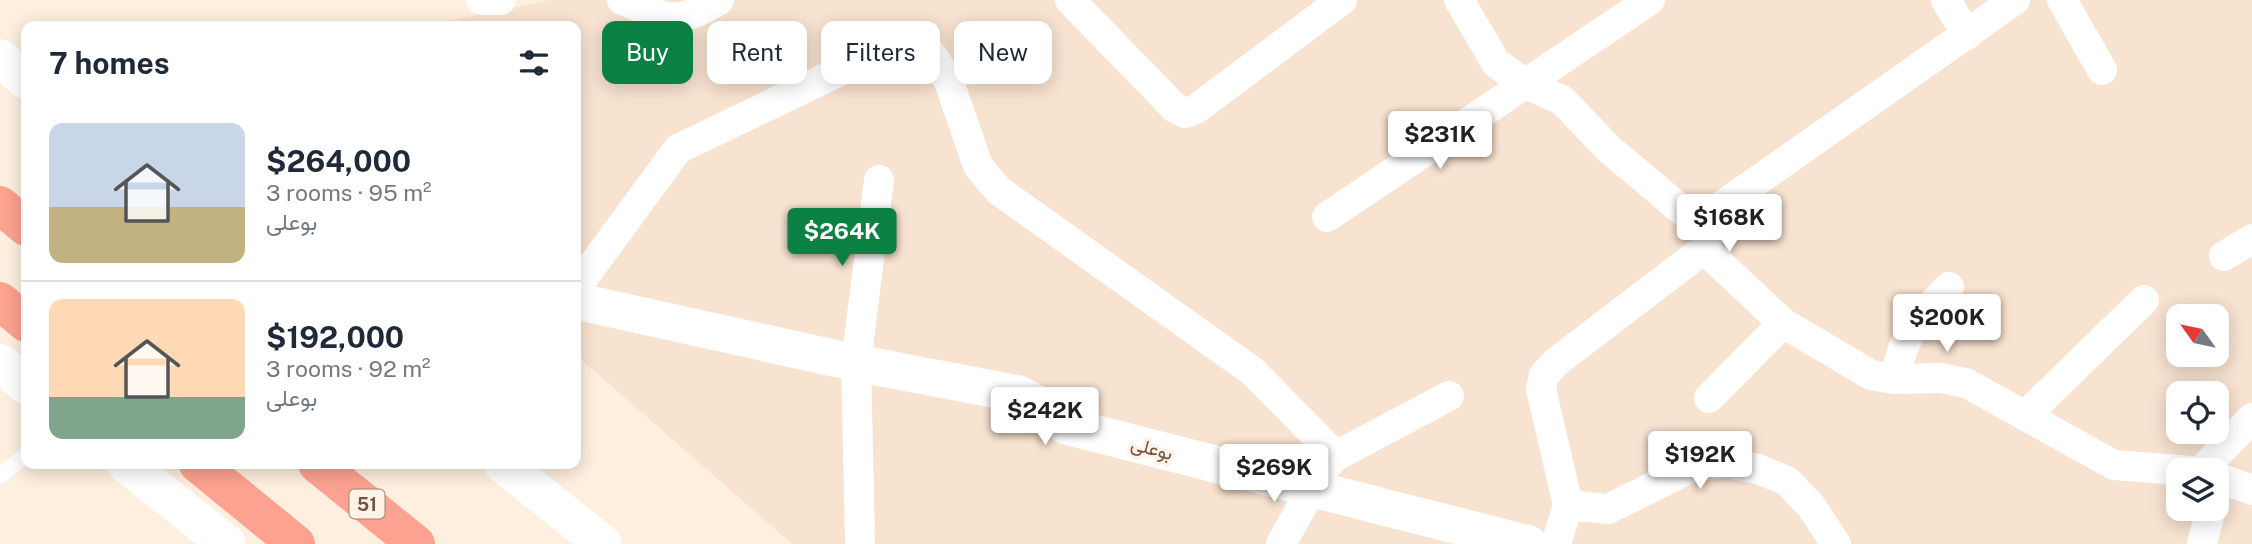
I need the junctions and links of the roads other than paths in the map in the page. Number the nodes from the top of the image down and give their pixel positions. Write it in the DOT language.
graph roads {
  1 [pos="481,0"];
  2 [pos="501,0"];
  3 [pos="622,0"];
  4 [pos="719,0"];
  5 [pos="1070,0"];
  6 [pos="1342,0"];
  7 [pos="1459,0"];
  8 [pos="1650,0"];
  9 [pos="1946,0"];
  10 [pos="2015,0"];
  11 [pos="2062,0"];
  12 [pos="1967,35"];
  13 [pos="0,58"];
  14 [pos="2102,70"];
  15 [pos="21,76"];
  16 [pos="1524,83"];
  17 [pos="879,180"];
  18 [pos="0,205"];
  19 [pos="1327,217"];
  20 [pos="21,223"];
  21 [pos="1701,236"];
  22 [pos="2252,239"];
  23 [pos="2224,256"];
  24 [pos="581,281"];
  25 [pos="1949,287"];
  26 [pos="2144,300"];
  27 [pos="581,301"];
  28 [pos="0,302"];
  29 [pos="21,319"];
  30 [pos="1783,323"];
  31 [pos="0,363"];
  32 [pos="856,363"];
  33 [pos="1894,379"];
  34 [pos="21,380"];
  35 [pos="1448,396"];
  36 [pos="1709,398"];
  37 [pos="2027,414"];
  38 [pos="2252,418"];
  39 [pos="1336,456"];
  40 [pos="2222,458"];
  41 [pos="21,459"];
  42 [pos="132,469"];
  43 [pos="204,469"];
  44 [pos="323,469"];
  45 [pos="509,469"];
  46 [pos="2166,471"];
  47 [pos="0,476"];
  48 [pos="2229,483"];
  49 [pos="1312,490"];
  50 [pos="2252,490"];
  51 [pos="1568,505"];
  52 [pos="2208,521"];
  53 [pos="860,540"];
  54 [pos="227,544"];
  55 [pos="296,544"];
  56 [pos="416,544"];
  57 [pos="603,544"];
  58 [pos="1281,544"];
  59 [pos="1529,544"];
  60 [pos="1556,544"];
  61 [pos="1836,544"];
  62 [pos="2202,544"];
  1 -- 2 [label="street"];
  3 -- 4 [label="street"];
  5 -- 6 [label="street"];
  7 -- 16 [label="street"];
  8 -- 16 [label="street"];
  9 -- 12 [label="street"];
  10 -- 12 [label="street"];
  11 -- 14 [label="street"];
  12 -- 21 [label="street"];
  13 -- 15 [label="main road"];
  16 -- 19 [label="street"];
  16 -- 21 [label="street"];
  17 -- 32 [label="street"];
  18 -- 20 [label="highway"];
  21 -- 30 [label="street"];
  21 -- 51 [label="street"];
  22 -- 23 [label="street"];
  24 -- 39 [label="street"];
  25 -- 33 [label="street"];
  26 -- 37 [label="street"];
  27 -- 32 [label="street, بوعلی"];
  28 -- 29 [label="highway"];
  30 -- 33 [label="street"];
  30 -- 36 [label="street"];
  31 -- 34 [label="main road"];
  32 -- 49 [label="street, بوعلی"];
  32 -- 53 [label="street"];
  33 -- 37 [label="street"];
  35 -- 39 [label="street"];
  37 -- 46 [label="street"];
  38 -- 40 [label="street"];
  39 -- 49 [label="street"];
  41 -- 47 [label="lane"];
  42 -- 54 [label="main road"];
  43 -- 55 [label="highway"];
  44 -- 56 [label="highway, 51"];
  45 -- 57 [label="main road"];
  48 -- 50 [label="street"];
  49 -- 58 [label="street"];
  49 -- 59 [label="street, بوعلی"];
  51 -- 60 [label="street"];
  51 -- 61 [label="street"];
  52 -- 62 [label="street"];
}
